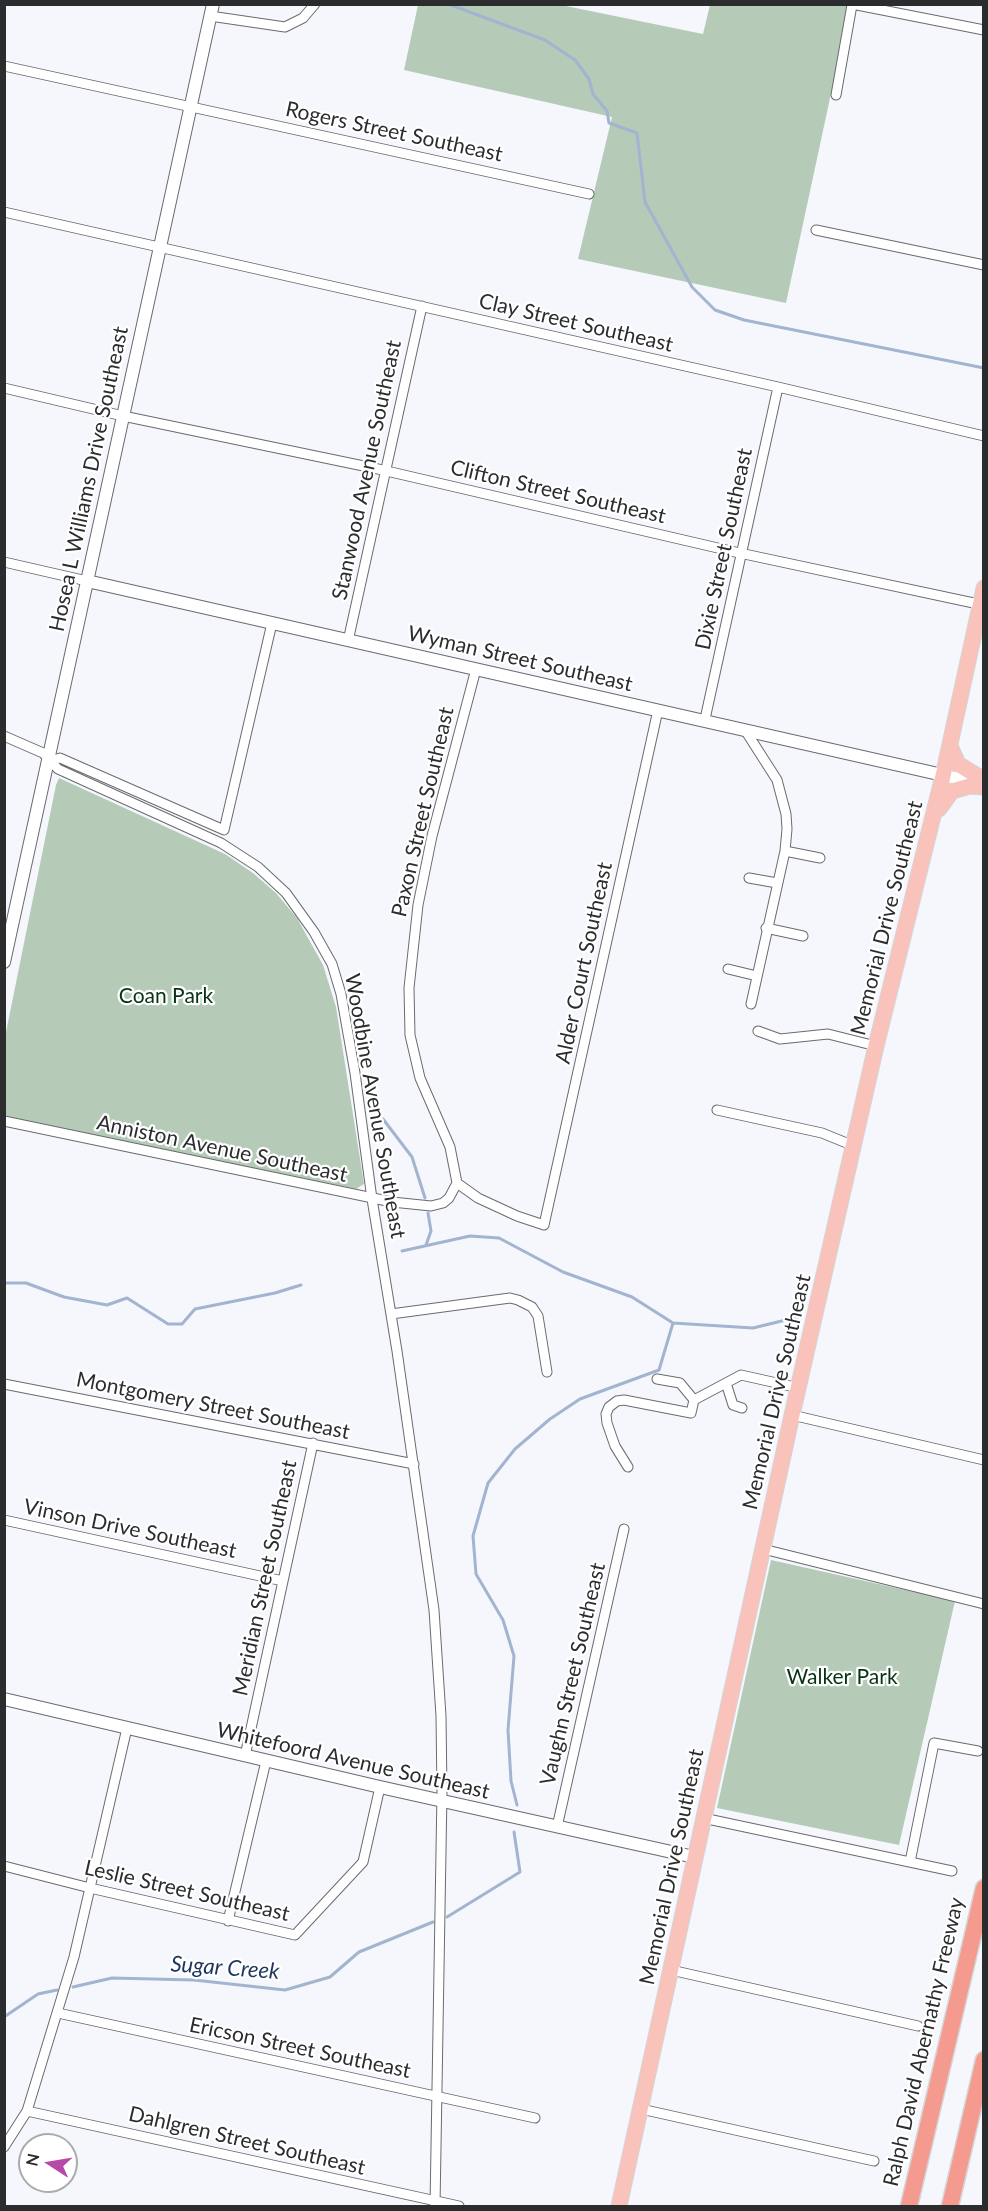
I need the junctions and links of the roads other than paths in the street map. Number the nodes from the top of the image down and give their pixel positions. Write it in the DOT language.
graph roads {
  1 [pos="315,4"];
  2 [pos="852,5"];
  3 [pos="211,10"];
  4 [pos="984,30"];
  5 [pos="4,66"];
  6 [pos="836,96"];
  7 [pos="191,105"];
  8 [pos="589,194"];
  9 [pos="4,212"];
  10 [pos="816,230"];
  11 [pos="160,246"];
  12 [pos="984,264"];
  13 [pos="422,306"];
  14 [pos="778,387"];
  15 [pos="4,388"];
  16 [pos="123,417"];
  17 [pos="984,436"];
  18 [pos="385,470"];
  19 [pos="740,553"];
  20 [pos="4,562"];
  21 [pos="87,581"];
  22 [pos="984,588"];
  23 [pos="982,605"];
  24 [pos="272,623"];
  25 [pos="348,641"];
  26 [pos="476,669"];
  27 [pos="658,710"];
  28 [pos="705,719"];
  29 [pos="745,730"];
  30 [pos="4,736"];
  31 [pos="950,746"];
  32 [pos="48,760"];
  33 [pos="943,776"];
  34 [pos="984,784"];
  35 [pos="933,819"];
  36 [pos="785,851"];
  37 [pos="820,858"];
  38 [pos="749,878"];
  39 [pos="777,883"];
  40 [pos="766,928"];
  41 [pos="803,936"];
  42 [pos="4,962"];
  43 [pos="728,969"];
  44 [pos="757,976"];
  45 [pos="751,1004"];
  46 [pos="759,1032"];
  47 [pos="876,1046"];
  48 [pos="717,1110"];
  49 [pos="4,1121"];
  50 [pos="854,1146"];
  51 [pos="457,1183"];
  52 [pos="372,1199"];
  53 [pos="391,1314"];
  54 [pos="547,1372"];
  55 [pos="657,1378"];
  56 [pos="726,1383"];
  57 [pos="4,1384"];
  58 [pos="799,1388"];
  59 [pos="694,1400"];
  60 [pos="742,1408"];
  61 [pos="792,1415"];
  62 [pos="313,1443"];
  63 [pos="984,1460"];
  64 [pos="414,1464"];
  65 [pos="628,1467"];
  66 [pos="4,1520"];
  67 [pos="624,1529"];
  68 [pos="763,1550"];
  69 [pos="283,1581"];
  70 [pos="984,1604"];
  71 [pos="4,1699"];
  72 [pos="127,1728"];
  73 [pos="978,1751"];
  74 [pos="245,1756"];
  75 [pos="266,1761"];
  76 [pos="380,1787"];
  77 [pos="441,1801"];
  78 [pos="703,1818"];
  79 [pos="557,1827"];
  80 [pos="694,1857"];
  81 [pos="910,1862"];
  82 [pos="4,1866"];
  83 [pos="952,1871"];
  84 [pos="90,1888"];
  85 [pos="984,1888"];
  86 [pos="228,1920"];
  87 [pos="671,1970"];
  88 [pos="58,2013"];
  89 [pos="918,2026"];
  90 [pos="984,2060"];
  91 [pos="437,2096"];
  92 [pos="641,2109"];
  93 [pos="27,2110"];
  94 [pos="535,2118"];
  95 [pos="4,2147"];
  96 [pos="874,2161"];
  97 [pos="435,2204"];
  98 [pos="459,2206"];
  99 [pos="619,2206"];
  100 [pos="909,2206"];
  101 [pos="950,2206"];
  1 -- 3 [label="street"];
  2 -- 4 [label="street"];
  2 -- 6 [label="street"];
  3 -- 7 [label="street, Hosea L Williams Drive Southeast"];
  5 -- 7 [label="street, Rogers Street Southeast"];
  7 -- 8 [label="street, Rogers Street Southeast"];
  7 -- 11 [label="street, Hosea L Williams Drive Southeast"];
  9 -- 11 [label="street, Clay Street Southeast"];
  10 -- 12 [label="street"];
  11 -- 13 [label="street, Clay Street Southeast"];
  11 -- 16 [label="street, Hosea L Williams Drive Southeast"];
  13 -- 14 [label="street, Clay Street Southeast"];
  13 -- 18 [label="street, Stanwood Avenue Southeast"];
  14 -- 17 [label="street, Clay Street Southeast"];
  14 -- 19 [label="street, Dixie Street Southeast"];
  15 -- 16 [label="street, Clifton Street Southeast"];
  16 -- 18 [label="street, Clifton Street Southeast"];
  16 -- 21 [label="street, Hosea L Williams Drive Southeast"];
  18 -- 19 [label="street, Clifton Street Southeast"];
  18 -- 25 [label="street, Stanwood Avenue Southeast"];
  19 -- 23 [label="street, Clifton Street Southeast"];
  19 -- 28 [label="street, Dixie Street Southeast"];
  20 -- 21 [label="street"];
  21 -- 24 [label="street, Wyman Street Southeast"];
  21 -- 32 [label="street, Hosea L Williams Drive Southeast"];
  22 -- 23 [label="main road, Memorial Drive Southeast"];
  23 -- 31 [label="main road, Memorial Drive Southeast"];
  24 -- 25 [label="street, Wyman Street Southeast"];
  24 -- 32 [label="street"];
  25 -- 26 [label="street, Wyman Street Southeast"];
  26 -- 27 [label="street, Wyman Street Southeast"];
  26 -- 51 [label="street, Paxon Street Southeast"];
  27 -- 28 [label="street, Wyman Street Southeast"];
  27 -- 51 [label="street, Alder Court Southeast"];
  28 -- 29 [label="street, Wyman Street Southeast"];
  29 -- 33 [label="street, Wyman Street Southeast"];
  29 -- 36 [label="street"];
  30 -- 32 [label="street, Woodbine Avenue Southeast"];
  31 -- 33 [label="main road, Memorial Drive Southeast"];
  31 -- 34 [label="main road"];
  32 -- 42 [label="street, Hosea L Williams Drive Southeast"];
  32 -- 52 [label="street, Woodbine Avenue Southeast"];
  33 -- 34 [label="street, Wyman Street Southeast"];
  33 -- 35 [label="main road, Memorial Drive Southeast"];
  34 -- 35 [label="main road"];
  35 -- 47 [label="main road, Memorial Drive Southeast"];
  36 -- 37 [label="street"];
  36 -- 39 [label="street"];
  38 -- 39 [label="street"];
  39 -- 40 [label="street"];
  40 -- 41 [label="street"];
  40 -- 44 [label="street"];
  43 -- 44 [label="street"];
  44 -- 45 [label="street"];
  46 -- 47 [label="street"];
  47 -- 50 [label="main road, Memorial Drive Southeast"];
  48 -- 50 [label="street"];
  49 -- 52 [label="street, Anniston Avenue Southeast"];
  50 -- 58 [label="main road, Memorial Drive Southeast"];
  51 -- 52 [label="street, Anniston Avenue Southeast"];
  52 -- 53 [label="street, Woodbine Avenue Southeast"];
  53 -- 54 [label="street"];
  53 -- 64 [label="street, Woodbine Avenue Southeast"];
  55 -- 59 [label="street"];
  56 -- 58 [label="street"];
  56 -- 59 [label="street"];
  56 -- 60 [label="street"];
  57 -- 62 [label="street, Montgomery Street Southeast"];
  58 -- 61 [label="main road, Memorial Drive Southeast"];
  59 -- 65 [label="street"];
  61 -- 63 [label="street"];
  61 -- 68 [label="main road, Memorial Drive Southeast"];
  62 -- 64 [label="street, Montgomery Street Southeast"];
  62 -- 69 [label="street, Meridian Street Southeast"];
  64 -- 77 [label="street, Woodbine Avenue Southeast"];
  66 -- 69 [label="street, Vinson Drive Southeast"];
  67 -- 79 [label="street, Vaughn Street Southeast"];
  68 -- 70 [label="street"];
  68 -- 78 [label="main road, Memorial Drive Southeast"];
  69 -- 74 [label="street, Meridian Street Southeast"];
  71 -- 72 [label="street, Whitefoord Avenue Southeast"];
  72 -- 74 [label="street, Whitefoord Avenue Southeast"];
  72 -- 84 [label="street"];
  73 -- 81 [label="street"];
  74 -- 75 [label="street, Whitefoord Avenue Southeast"];
  75 -- 76 [label="street, Whitefoord Avenue Southeast"];
  75 -- 86 [label="street"];
  76 -- 77 [label="street, Whitefoord Avenue Southeast"];
  76 -- 86 [label="street, Leslie Street Southeast"];
  77 -- 79 [label="street, Whitefoord Avenue Southeast"];
  77 -- 91 [label="street, Woodbine Avenue Southeast"];
  78 -- 80 [label="main road, Memorial Drive Southeast"];
  78 -- 81 [label="street"];
  79 -- 80 [label="street, Whitefoord Avenue Southeast"];
  80 -- 87 [label="main road, Memorial Drive Southeast"];
  81 -- 83 [label="street"];
  82 -- 84 [label="street, Leslie Street Southeast"];
  84 -- 86 [label="street, Leslie Street Southeast"];
  84 -- 88 [label="street"];
  85 -- 100 [label="highway, Ralph David Abernathy Freeway"];
  87 -- 89 [label="street"];
  87 -- 92 [label="main road, Memorial Drive Southeast"];
  88 -- 91 [label="street, Ericson Street Southeast"];
  88 -- 93 [label="street"];
  90 -- 101 [label="highway"];
  91 -- 94 [label="street, Ericson Street Southeast"];
  91 -- 97 [label="street, Woodbine Avenue Southeast"];
  92 -- 96 [label="street"];
  92 -- 99 [label="main road, Memorial Drive Southeast"];
  93 -- 95 [label="street"];
  93 -- 97 [label="street, Dahlgren Street Southeast"];
  97 -- 98 [label="street, Dahlgren Street Southeast"];
}
